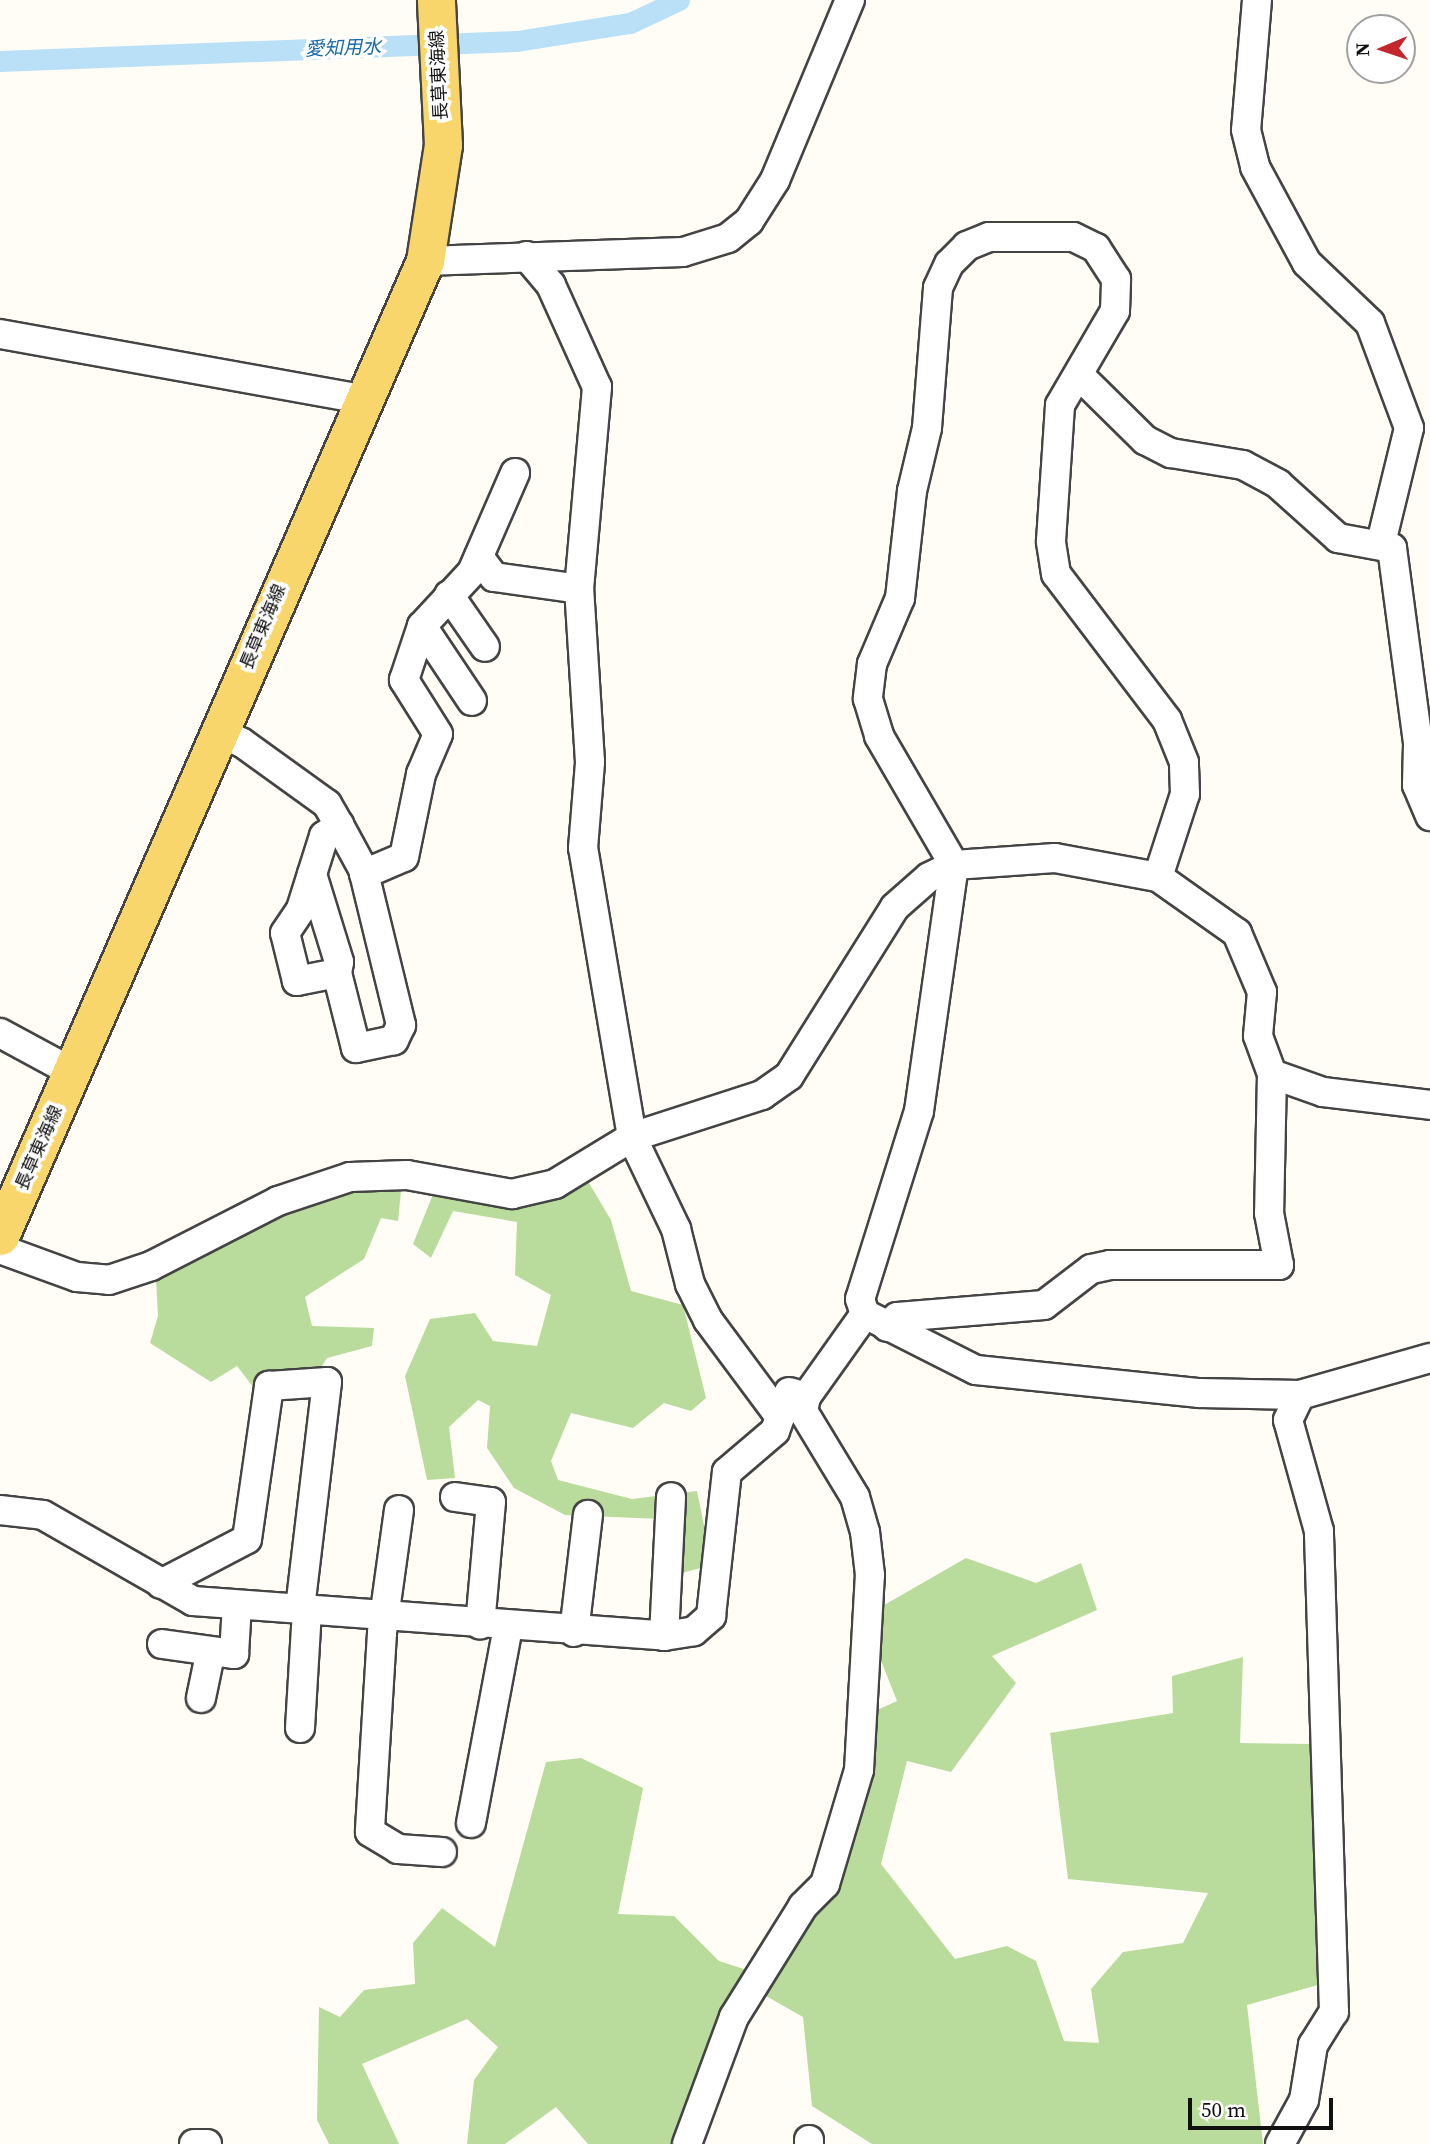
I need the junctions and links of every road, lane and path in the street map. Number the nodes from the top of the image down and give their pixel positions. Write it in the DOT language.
graph roads {
  1 [pos="436,0"];
  2 [pos="850,0"];
  3 [pos="1257,0"];
  4 [pos="527,256"];
  5 [pos="425,261"];
  6 [pos="0,334"];
  7 [pos="1079,375"];
  8 [pos="360,399"];
  9 [pos="515,473"];
  10 [pos="1381,543"];
  11 [pos="487,567"];
  12 [pos="579,589"];
  13 [pos="449,595"];
  14 [pos="511,603"];
  15 [pos="422,626"];
  16 [pos="485,647"];
  17 [pos="472,701"];
  18 [pos="218,733"];
  19 [pos="1430,816"];
  20 [pos="339,825"];
  21 [pos="954,865"];
  22 [pos="312,874"];
  23 [pos="364,874"];
  24 [pos="1158,877"];
  25 [pos="337,973"];
  26 [pos="0,1033"];
  27 [pos="72,1072"];
  28 [pos="1272,1074"];
  29 [pos="1430,1105"];
  30 [pos="632,1137"];
  31 [pos="0,1236"];
  32 [pos="0,1249"];
  33 [pos="876,1320"];
  34 [pos="1430,1358"];
  35 [pos="768,1394"];
  36 [pos="1300,1395"];
  37 [pos="806,1397"];
  38 [pos="455,1497"];
  39 [pos="671,1497"];
  40 [pos="0,1510"];
  41 [pos="398,1510"];
  42 [pos="588,1515"];
  43 [pos="162,1584"];
  44 [pos="237,1605"];
  45 [pos="303,1610"];
  46 [pos="385,1619"];
  47 [pos="494,1626"];
  48 [pos="574,1632"];
  49 [pos="664,1636"];
  50 [pos="162,1644"];
  51 [pos="210,1655"];
  52 [pos="201,1698"];
  53 [pos="300,1728"];
  54 [pos="471,1823"];
  55 [pos="442,1852"];
  56 [pos="194,2144"];
  57 [pos="207,2144"];
  58 [pos="687,2144"];
  59 [pos="1280,2144"];
  1 -- 5 [label="main road, 長草東海線"];
  2 -- 4 [label="street"];
  3 -- 10 [label="street"];
  4 -- 5 [label="street"];
  4 -- 12 [label="street"];
  5 -- 8 [label="main road, 長草東海線"];
  6 -- 8 [label="street"];
  7 -- 10 [label="street"];
  7 -- 21 [label="street"];
  7 -- 24 [label="street"];
  8 -- 18 [label="main road, 長草東海線"];
  9 -- 11 [label="street"];
  10 -- 19 [label="street"];
  11 -- 12 [label="street"];
  11 -- 13 [label="street"];
  11 -- 14 [label="street"];
  12 -- 30 [label="street"];
  13 -- 15 [label="street"];
  13 -- 16 [label="street"];
  15 -- 17 [label="street"];
  15 -- 23 [label="street"];
  18 -- 20 [label="street"];
  18 -- 27 [label="main road, 長草東海線"];
  20 -- 22 [label="street"];
  20 -- 23 [label="street"];
  21 -- 24 [label="street"];
  21 -- 30 [label="street"];
  21 -- 33 [label="street"];
  22 -- 25 [label="street"];
  22 -- 25 [label="street"];
  23 -- 25 [label="street"];
  24 -- 28 [label="street"];
  26 -- 27 [label="street"];
  27 -- 31 [label="main road, 長草東海線"];
  28 -- 29 [label="street"];
  28 -- 33 [label="street"];
  30 -- 32 [label="street"];
  30 -- 35 [label="street"];
  33 -- 36 [label="street"];
  33 -- 37 [label="street"];
  34 -- 36 [label="street"];
  35 -- 37 [label="street"];
  35 -- 49 [label="street"];
  36 -- 59 [label="street"];
  37 -- 58 [label="street"];
  38 -- 47 [label="street"];
  39 -- 49 [label="street"];
  40 -- 43 [label="street"];
  41 -- 46 [label="street"];
  42 -- 48 [label="street"];
  43 -- 44 [label="street"];
  43 -- 45 [label="street"];
  44 -- 45 [label="street"];
  44 -- 51 [label="street"];
  45 -- 46 [label="street"];
  45 -- 53 [label="street"];
  46 -- 47 [label="street"];
  46 -- 55 [label="street"];
  47 -- 48 [label="street"];
  47 -- 54 [label="street"];
  48 -- 49 [label="street"];
  50 -- 51 [label="street"];
  51 -- 52 [label="street"];
  56 -- 57 [label="street"];
}
